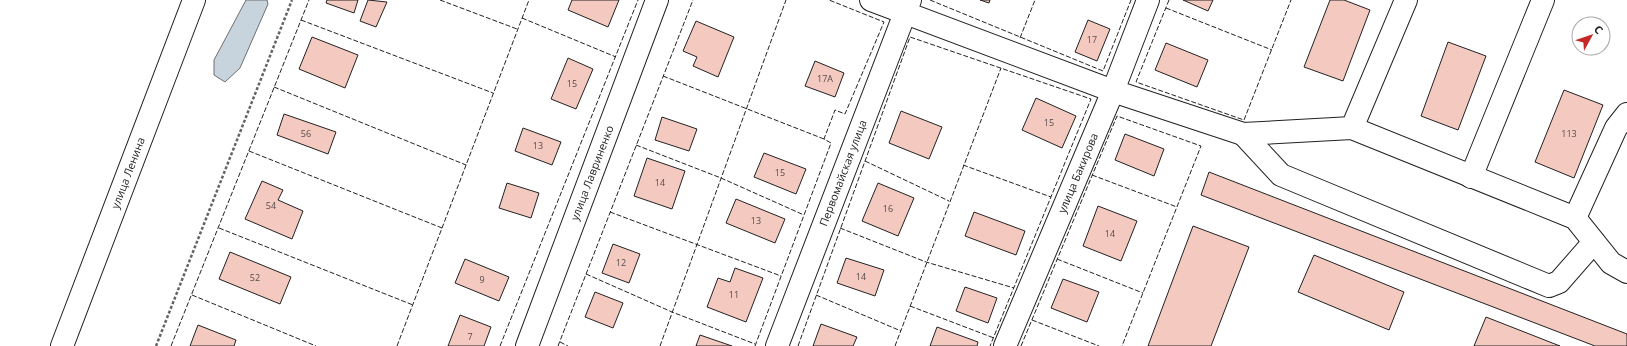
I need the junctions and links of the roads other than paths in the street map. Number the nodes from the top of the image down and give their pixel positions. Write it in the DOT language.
graph roads {
  1 [pos="194,0"];
  2 [pos="657,0"];
  3 [pos="871,0"];
  4 [pos="1148,0"];
  5 [pos="1406,0"];
  6 [pos="1543,0"];
  7 [pos="907,7"];
  8 [pos="1113,91"];
  9 [pos="1627,114"];
  10 [pos="1352,128"];
  11 [pos="1243,134"];
  12 [pos="1471,177"];
  13 [pos="1575,218"];
  14 [pos="1594,242"];
  15 [pos="1627,272"];
  16 [pos="62,346"];
  17 [pos="527,346"];
  18 [pos="777,346"];
  19 [pos="1005,346"];
  1 -- 16 [label="street, улица Ленина"];
  2 -- 17 [label="street, улица Лавриненко"];
  3 -- 7 [label="street"];
  4 -- 8 [label="street, улица Бакирова"];
  5 -- 10 [label="street"];
  6 -- 12 [label="street"];
  7 -- 8 [label="street"];
  7 -- 18 [label="street, Первомайская улица"];
  8 -- 11 [label="street"];
  8 -- 19 [label="street, улица Бакирова"];
  9 -- 13 [label="street"];
  10 -- 11 [label="street"];
  10 -- 12 [label="street"];
  11 -- 14 [label="street"];
  12 -- 13 [label="street"];
  13 -- 14 [label="street"];
  14 -- 15 [label="street"];
}
